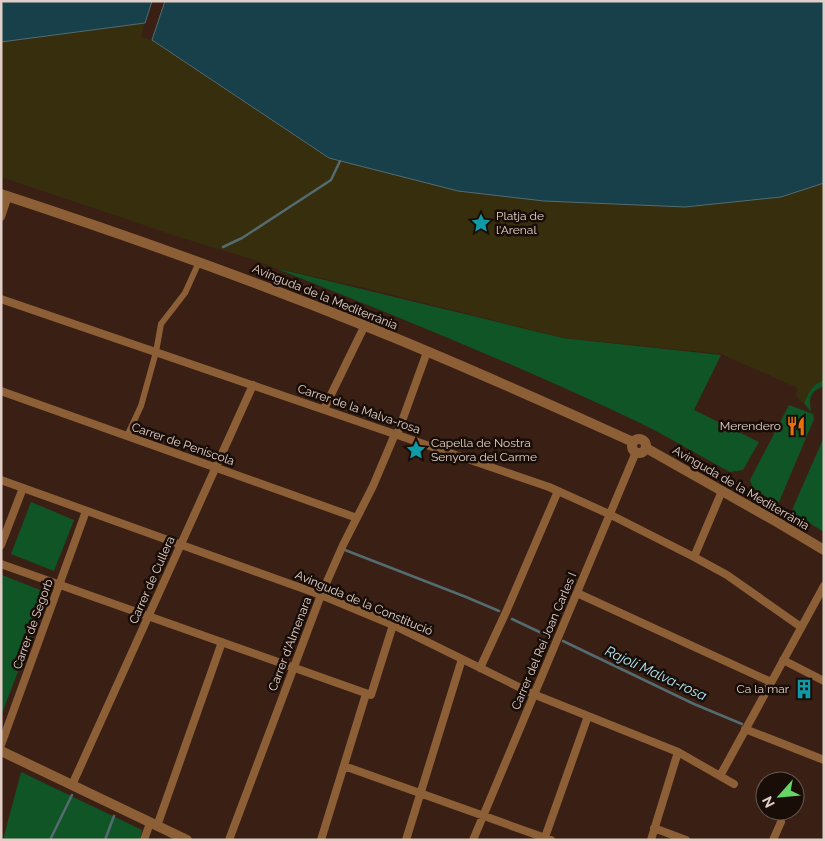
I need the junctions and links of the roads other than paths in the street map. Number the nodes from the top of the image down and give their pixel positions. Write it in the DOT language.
graph roads {
  1 [pos="4,195"];
  2 [pos="1,217"];
  3 [pos="199,262"];
  4 [pos="1,298"];
  5 [pos="365,326"];
  6 [pos="156,352"];
  7 [pos="427,352"];
  8 [pos="253,385"];
  9 [pos="1,391"];
  10 [pos="324,409"];
  11 [pos="396,434"];
  12 [pos="127,436"];
  13 [pos="634,447"];
  14 [pos="216,467"];
  15 [pos="1,480"];
  16 [pos="23,488"];
  17 [pos="558,491"];
  18 [pos="722,491"];
  19 [pos="86,511"];
  20 [pos="609,514"];
  21 [pos="357,518"];
  22 [pos="181,545"];
  23 [pos="1,546"];
  24 [pos="824,550"];
  25 [pos="694,557"];
  26 [pos="1,564"];
  27 [pos="60,584"];
  28 [pos="824,586"];
  29 [pos="576,593"];
  30 [pos="321,595"];
  31 [pos="148,616"];
  32 [pos="393,625"];
  33 [pos="801,627"];
  34 [pos="222,642"];
  35 [pos="462,658"];
  36 [pos="783,660"];
  37 [pos="294,668"];
  38 [pos="480,668"];
  39 [pos="824,681"];
  40 [pos="771,682"];
  41 [pos="368,694"];
  42 [pos="534,694"];
  43 [pos="588,716"];
  44 [pos="745,730"];
  45 [pos="1,745"];
  46 [pos="1,751"];
  47 [pos="678,752"];
  48 [pos="824,760"];
  49 [pos="344,766"];
  50 [pos="720,776"];
  51 [pos="734,784"];
  52 [pos="72,785"];
  53 [pos="420,793"];
  54 [pos="483,816"];
  55 [pos="781,822"];
  56 [pos="154,824"];
  57 [pos="654,828"];
  58 [pos="547,839"];
  59 [pos="144,840"];
  60 [pos="187,840"];
  61 [pos="229,840"];
  62 [pos="321,840"];
  63 [pos="406,840"];
  64 [pos="473,840"];
  65 [pos="651,840"];
  66 [pos="686,840"];
  67 [pos="774,840"];
  1 -- 2 [label="street"];
  1 -- 3 [label="street, Avinguda de la Mediterrània"];
  3 -- 5 [label="street, Avinguda de la Mediterrània"];
  3 -- 6 [label="street"];
  4 -- 6 [label="street, Carrer de la Malva-rosa"];
  5 -- 7 [label="street, Avinguda de la Mediterrània"];
  5 -- 10 [label="street"];
  6 -- 8 [label="street, Carrer de la Malva-rosa"];
  6 -- 12 [label="street"];
  7 -- 11 [label="street, Carrer d'Almenara"];
  7 -- 13 [label="street, Avinguda de la Mediterrània"];
  8 -- 10 [label="street, Carrer de la Malva-rosa"];
  8 -- 14 [label="street, Carrer de Cullera"];
  9 -- 12 [label="street, Carrer de Peníscola"];
  10 -- 11 [label="street, Carrer de la Malva-rosa"];
  11 -- 17 [label="street, Carrer de la Malva-rosa"];
  11 -- 21 [label="street, Carrer d'Almenara"];
  12 -- 14 [label="street, Carrer de Peníscola"];
  13 -- 18 [label="street, Avinguda de la Mediterrània"];
  13 -- 20 [label="street, Carrer del Rei Joan Carles I"];
  14 -- 21 [label="street, Carrer de Peníscola"];
  14 -- 22 [label="street, Carrer de Cullera"];
  15 -- 16 [label="street, Avinguda de la Constitució"];
  16 -- 19 [label="street, Avinguda de la Constitució"];
  16 -- 23 [label="street"];
  17 -- 20 [label="street, Carrer de la Malva-rosa"];
  17 -- 38 [label="street"];
  18 -- 24 [label="street, Avinguda de la Mediterrània"];
  18 -- 25 [label="street"];
  19 -- 22 [label="street, Avinguda de la Constitució"];
  19 -- 27 [label="street, Carrer de Segorb"];
  20 -- 25 [label="street, Carrer de la Malva-rosa"];
  20 -- 29 [label="street, Carrer del Rei Joan Carles I"];
  21 -- 30 [label="street, Carrer d'Almenara"];
  22 -- 30 [label="street, Avinguda de la Constitució"];
  22 -- 31 [label="street, Carrer de Cullera"];
  25 -- 33 [label="street, Carrer de la Malva-rosa"];
  26 -- 27 [label="street"];
  27 -- 31 [label="street"];
  27 -- 45 [label="street, Carrer de Segorb"];
  28 -- 33 [label="street"];
  29 -- 40 [label="street"];
  29 -- 42 [label="street, Carrer del Rei Joan Carles I"];
  30 -- 32 [label="street, Avinguda de la Constitució"];
  30 -- 37 [label="street, Carrer d'Almenara"];
  31 -- 34 [label="street"];
  31 -- 52 [label="street, Carrer de Cullera"];
  32 -- 35 [label="street, Avinguda de la Constitució"];
  32 -- 41 [label="street"];
  33 -- 36 [label="street"];
  34 -- 37 [label="street"];
  34 -- 56 [label="street"];
  35 -- 38 [label="street, Avinguda de la Constitució"];
  35 -- 53 [label="street"];
  36 -- 39 [label="street"];
  36 -- 40 [label="street"];
  37 -- 41 [label="street"];
  37 -- 61 [label="street, Carrer d'Almenara"];
  38 -- 42 [label="street, Avinguda de la Constitució"];
  40 -- 44 [label="street"];
  41 -- 49 [label="street"];
  42 -- 43 [label="street, Avinguda de la Constitució"];
  42 -- 54 [label="street, Carrer del Rei Joan Carles I"];
  43 -- 47 [label="street, Avinguda de la Constitució"];
  43 -- 58 [label="street"];
  44 -- 48 [label="street"];
  44 -- 50 [label="street"];
  46 -- 52 [label="street"];
  47 -- 50 [label="street, Avinguda de la Constitució"];
  47 -- 57 [label="street"];
  49 -- 53 [label="street"];
  49 -- 62 [label="street"];
  50 -- 51 [label="street, Avinguda de la Constitució"];
  52 -- 56 [label="street"];
  53 -- 54 [label="street"];
  53 -- 63 [label="street"];
  54 -- 58 [label="street"];
  54 -- 64 [label="street, Carrer del Rei Joan Carles I"];
  55 -- 67 [label="street"];
  56 -- 59 [label="street"];
  56 -- 60 [label="street"];
  57 -- 65 [label="street"];
  57 -- 66 [label="street"];
}
